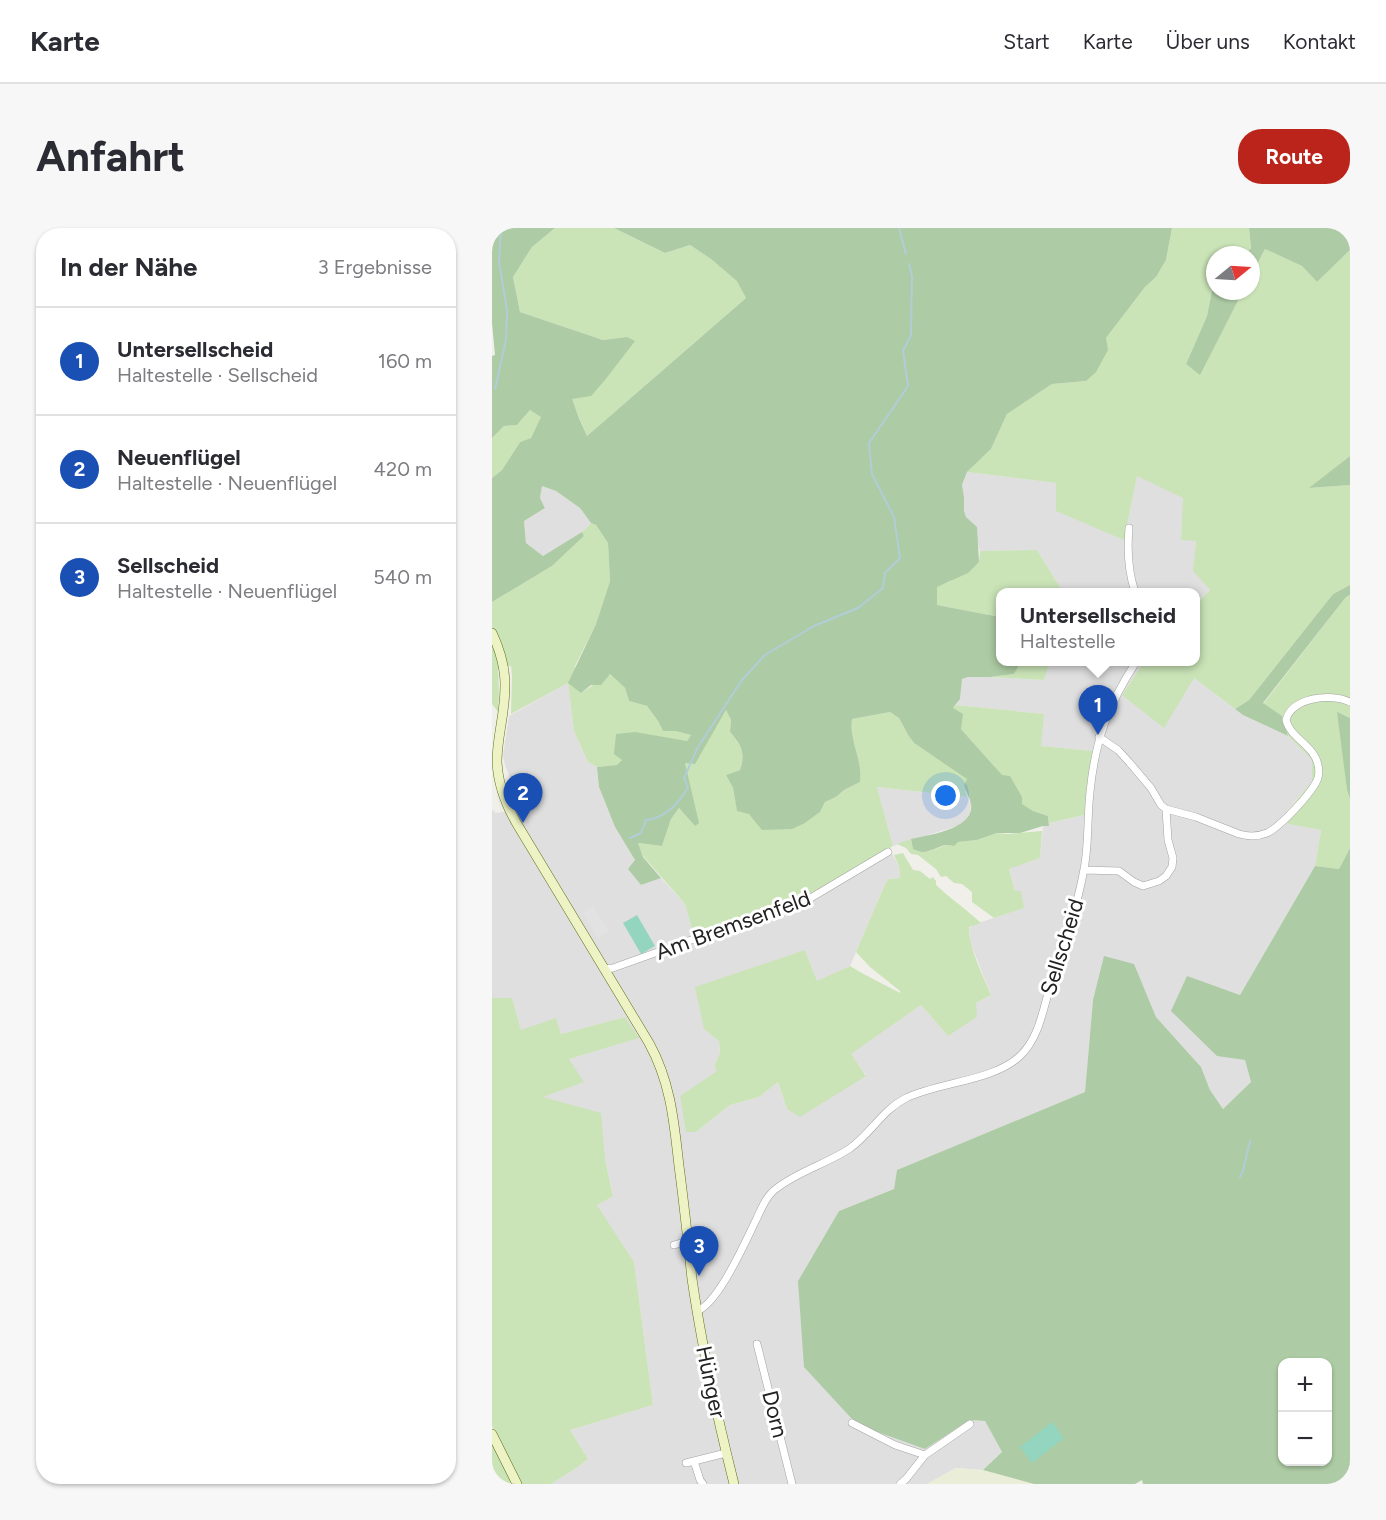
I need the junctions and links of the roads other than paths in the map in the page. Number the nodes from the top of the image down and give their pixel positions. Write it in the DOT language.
graph roads {
  1 [pos="1129,528"];
  2 [pos="1134,588"];
  3 [pos="492,633"];
  4 [pos="1134,666"];
  5 [pos="1350,702"];
  6 [pos="1099,738"];
  7 [pos="495,750"];
  8 [pos="1166,809"];
  9 [pos="888,852"];
  10 [pos="1084,870"];
  11 [pos="605,969"];
  12 [pos="688,1241"];
  13 [pos="674,1245"];
  14 [pos="697,1311"];
  15 [pos="758,1344"];
  16 [pos="852,1423"];
  17 [pos="970,1424"];
  18 [pos="492,1434"];
  19 [pos="726,1452"];
  20 [pos="925,1455"];
  21 [pos="694,1461"];
  22 [pos="686,1463"];
  23 [pos="517,1484"];
  24 [pos="703,1484"];
  25 [pos="734,1484"];
  26 [pos="792,1484"];
  27 [pos="900,1484"];
  1 -- 2 [label="street"];
  3 -- 7 [label="main road, Hünger"];
  4 -- 6 [label="street, Sellscheid"];
  5 -- 8 [label="street"];
  6 -- 8 [label="street"];
  6 -- 10 [label="street, Sellscheid"];
  7 -- 11 [label="main road, Hünger"];
  8 -- 10 [label="street, Sellscheid"];
  9 -- 11 [label="street, Am Bremsenfeld"];
  10 -- 14 [label="street, Sellscheid"];
  11 -- 12 [label="main road, Hünger"];
  12 -- 13 [label="street"];
  12 -- 14 [label="main road, Hünger"];
  14 -- 19 [label="main road, Hünger"];
  15 -- 26 [label="street, Dorn"];
  16 -- 20 [label="street"];
  17 -- 20 [label="street"];
  18 -- 23 [label="main road"];
  19 -- 21 [label="street"];
  19 -- 25 [label="main road, Hünger"];
  20 -- 27 [label="street"];
  21 -- 22 [label="street"];
  21 -- 24 [label="street"];
}
